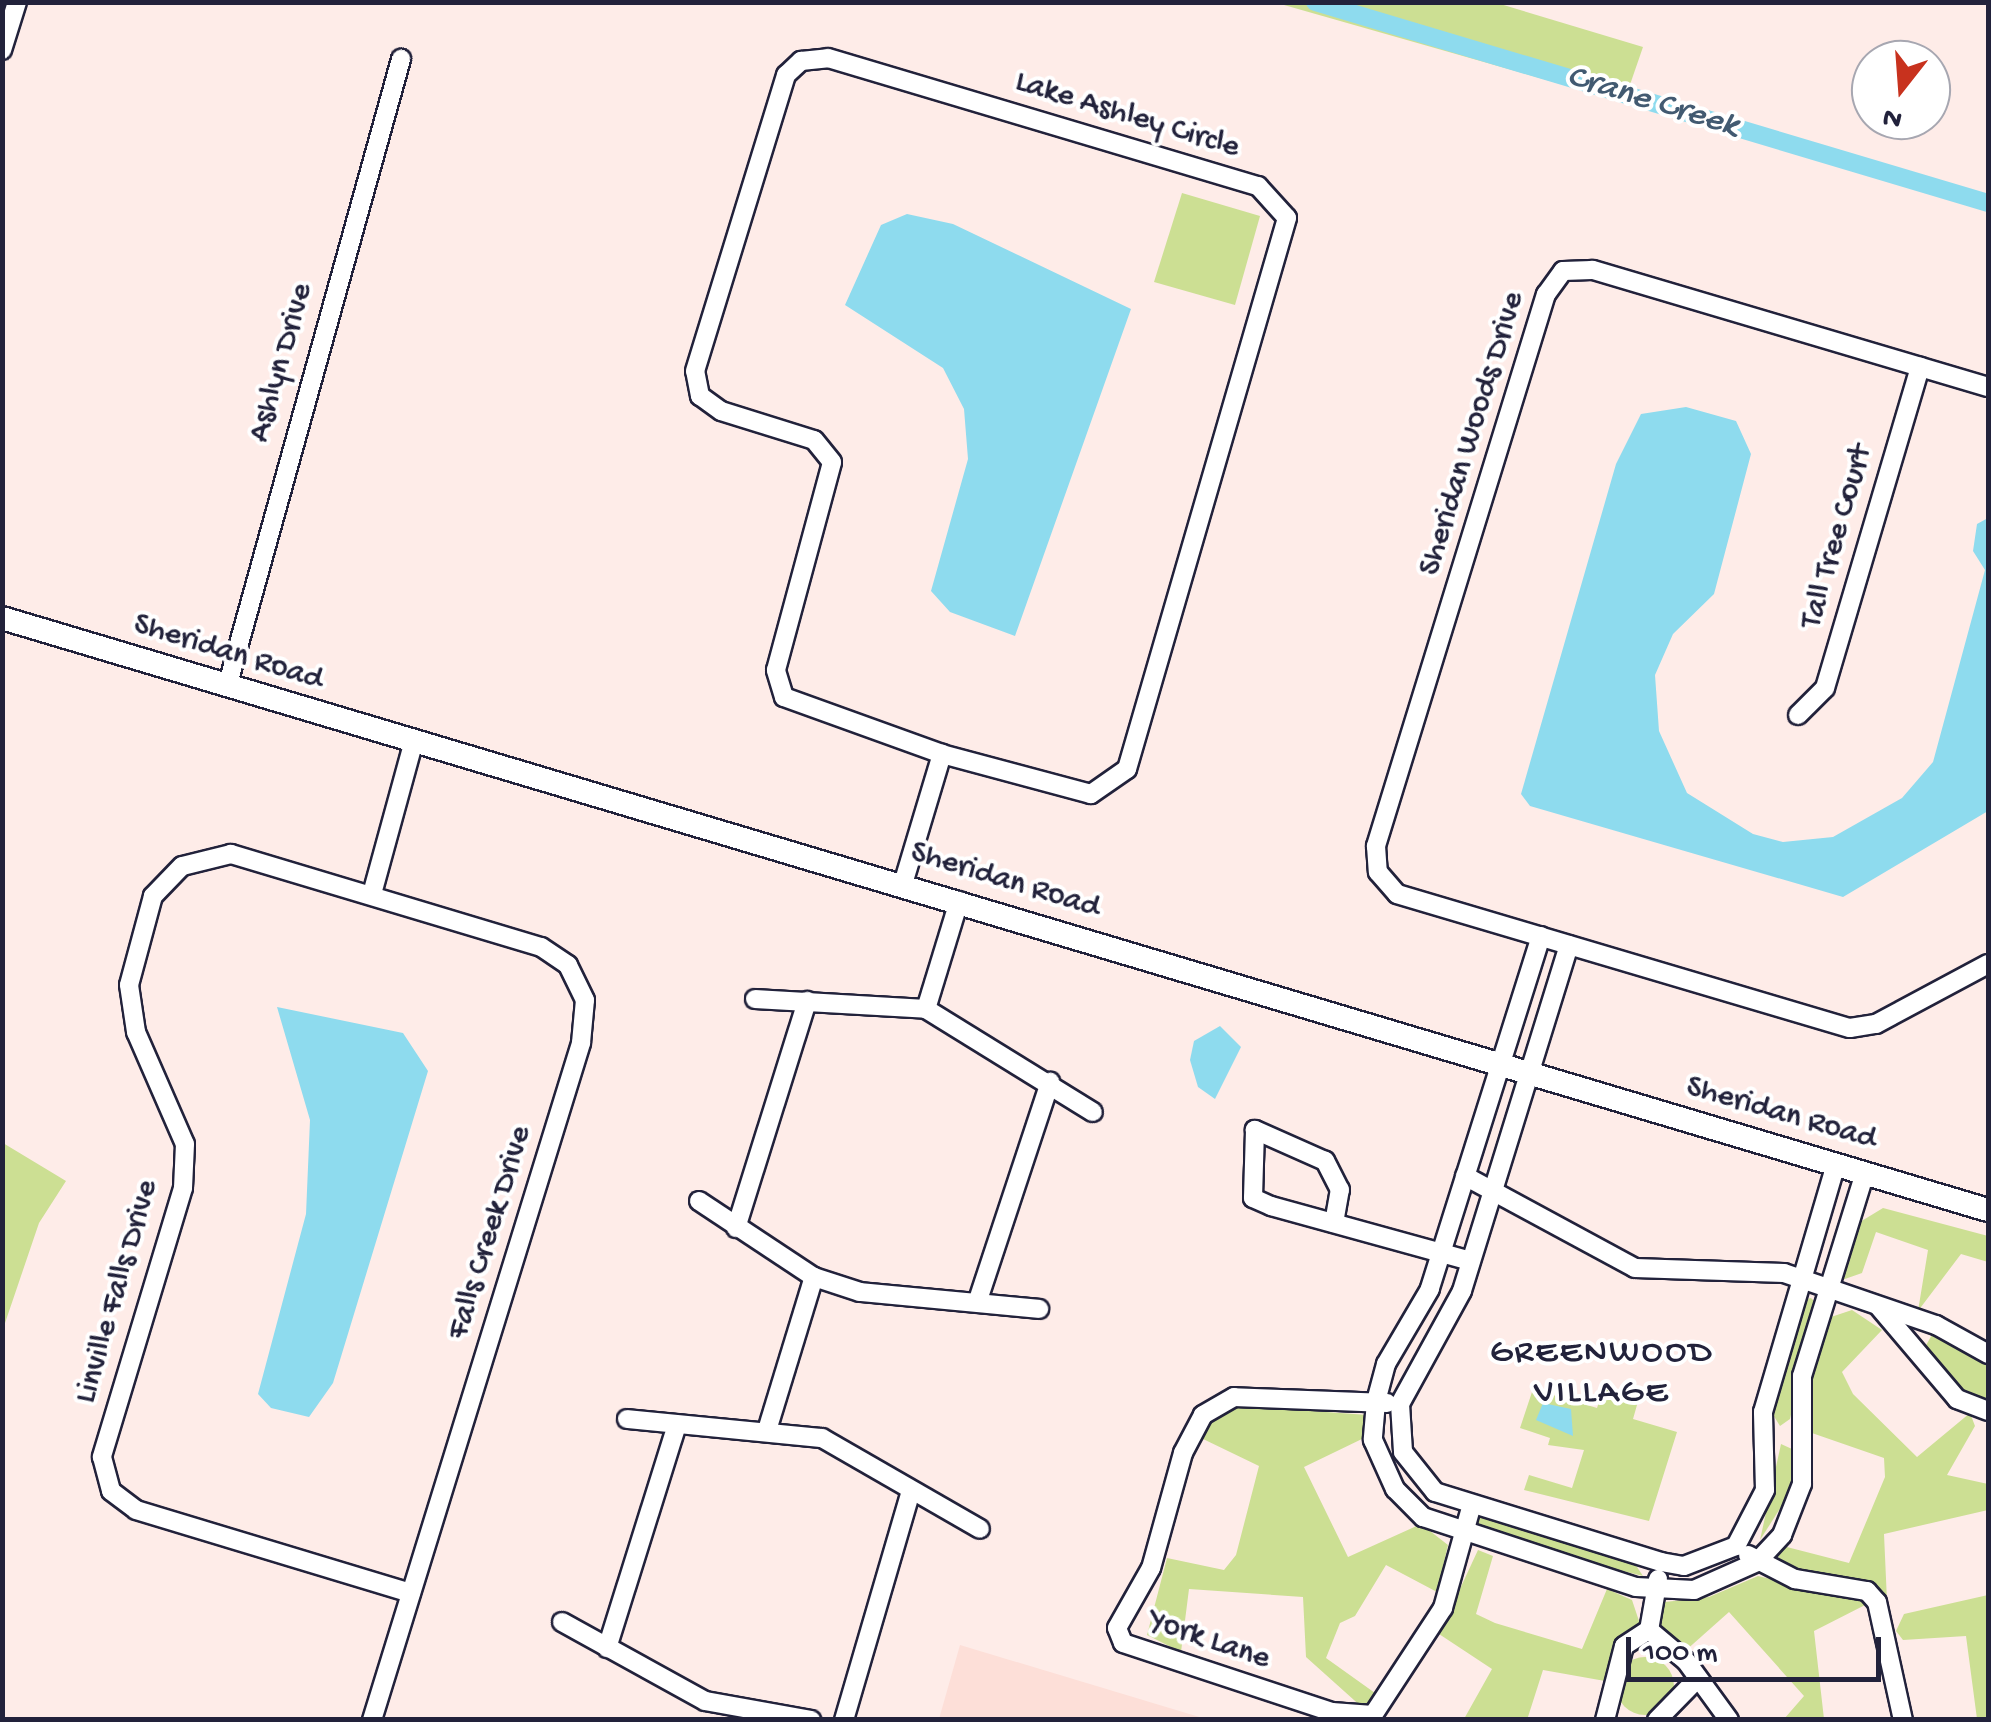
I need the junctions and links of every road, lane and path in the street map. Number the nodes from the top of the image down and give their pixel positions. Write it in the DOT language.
graph roads {
  1 [pos="18,2"];
  2 [pos="2,50"];
  3 [pos="401,58"];
  4 [pos="1920,366"];
  5 [pos="1988,387"];
  6 [pos="2,618"];
  7 [pos="227,687"];
  8 [pos="1798,715"];
  9 [pos="413,744"];
  10 [pos="942,754"];
  11 [pos="902,884"];
  12 [pos="372,894"];
  13 [pos="958,901"];
  14 [pos="1541,936"];
  15 [pos="1570,944"];
  16 [pos="1988,964"];
  17 [pos="755,999"];
  18 [pos="807,1002"];
  19 [pos="926,1009"];
  20 [pos="1501,1065"];
  21 [pos="1531,1074"];
  22 [pos="1050,1082"];
  23 [pos="1094,1112"];
  24 [pos="1836,1164"];
  25 [pos="1865,1172"];
  26 [pos="1465,1176"];
  27 [pos="1493,1185"];
  28 [pos="699,1201"];
  29 [pos="1988,1210"];
  30 [pos="1334,1223"];
  31 [pos="736,1228"];
  32 [pos="1442,1253"];
  33 [pos="1472,1261"];
  34 [pos="814,1278"];
  35 [pos="1803,1278"];
  36 [pos="1830,1290"];
  37 [pos="978,1300"];
  38 [pos="1879,1306"];
  39 [pos="1039,1309"];
  40 [pos="1988,1354"];
  41 [pos="1376,1402"];
  42 [pos="1400,1404"];
  43 [pos="1988,1412"];
  44 [pos="627,1420"];
  45 [pos="677,1426"];
  46 [pos="768,1427"];
  47 [pos="1800,1431"];
  48 [pos="1766,1435"];
  49 [pos="910,1495"];
  50 [pos="1471,1508"];
  51 [pos="980,1529"];
  52 [pos="1463,1536"];
  53 [pos="1736,1546"];
  54 [pos="1661,1562"];
  55 [pos="1757,1562"];
  56 [pos="1656,1590"];
  57 [pos="411,1593"];
  58 [pos="562,1622"];
  59 [pos="1648,1630"];
  60 [pos="606,1648"];
  61 [pos="1696,1680"];
  62 [pos="372,1720"];
  63 [pos="811,1720"];
  64 [pos="844,1720"];
  65 [pos="1605,1720"];
  66 [pos="1657,1720"];
  67 [pos="1729,1720"];
  68 [pos="1903,1720"];
  1 -- 2 [label="street"];
  3 -- 7 [label="street, Ashlyn Drive"];
  4 -- 5 [label="street, Sheridan Woods Drive"];
  4 -- 8 [label="street, Tall Tree Court"];
  4 -- 14 [label="street, Sheridan Woods Drive"];
  6 -- 7 [label="street, Sheridan Road"];
  7 -- 9 [label="street, Sheridan Road"];
  9 -- 11 [label="street, Sheridan Road"];
  9 -- 12 [label="street"];
  10 -- 10 [label="street, Lake Ashley Circle"];
  10 -- 11 [label="street"];
  11 -- 13 [label="street, Sheridan Road"];
  12 -- 57 [label="street, Falls Creek Drive"];
  12 -- 57 [label="street, Linville Falls Drive"];
  13 -- 19 [label="street"];
  13 -- 20 [label="street, Sheridan Road"];
  14 -- 15 [label="street, Sheridan Woods Drive"];
  14 -- 20 [label="street"];
  15 -- 16 [label="street, Sheridan Woods Drive"];
  15 -- 21 [label="street"];
  17 -- 18 [label="street"];
  18 -- 19 [label="street"];
  18 -- 31 [label="street"];
  19 -- 22 [label="street"];
  20 -- 21 [label="street, Sheridan Road"];
  20 -- 26 [label="street"];
  21 -- 24 [label="street, Sheridan Road"];
  21 -- 27 [label="street"];
  22 -- 23 [label="street"];
  22 -- 37 [label="street"];
  24 -- 25 [label="street, Sheridan Road"];
  24 -- 35 [label="street"];
  25 -- 29 [label="street, Sheridan Road"];
  25 -- 36 [label="street"];
  26 -- 27 [label="street"];
  26 -- 32 [label="street"];
  27 -- 33 [label="street"];
  27 -- 35 [label="street"];
  28 -- 31 [label="street"];
  30 -- 30 [label="street"];
  30 -- 32 [label="street"];
  31 -- 34 [label="street"];
  32 -- 33 [label="street"];
  32 -- 41 [label="street"];
  33 -- 42 [label="street"];
  34 -- 37 [label="street"];
  34 -- 46 [label="street"];
  35 -- 36 [label="street"];
  35 -- 48 [label="street"];
  36 -- 38 [label="street"];
  36 -- 47 [label="street"];
  37 -- 39 [label="street"];
  38 -- 40 [label="street"];
  38 -- 43 [label="street"];
  41 -- 42 [label="street, York Lane"];
  41 -- 52 [label="street"];
  41 -- 52 [label="street, York Lane"];
  42 -- 50 [label="street"];
  44 -- 45 [label="street"];
  45 -- 46 [label="street"];
  45 -- 60 [label="street"];
  46 -- 49 [label="street"];
  47 -- 48 [label="street"];
  47 -- 55 [label="street"];
  48 -- 53 [label="street"];
  49 -- 51 [label="street"];
  49 -- 64 [label="street"];
  50 -- 52 [label="street, York Lane"];
  50 -- 54 [label="street"];
  52 -- 56 [label="street"];
  53 -- 54 [label="street"];
  53 -- 55 [label="street"];
  54 -- 56 [label="street"];
  55 -- 56 [label="street"];
  55 -- 68 [label="street"];
  56 -- 59 [label="street"];
  57 -- 62 [label="street, Falls Creek Drive"];
  58 -- 60 [label="street"];
  59 -- 61 [label="street"];
  59 -- 65 [label="street"];
  60 -- 63 [label="street"];
  61 -- 66 [label="street"];
  61 -- 67 [label="street"];
}
